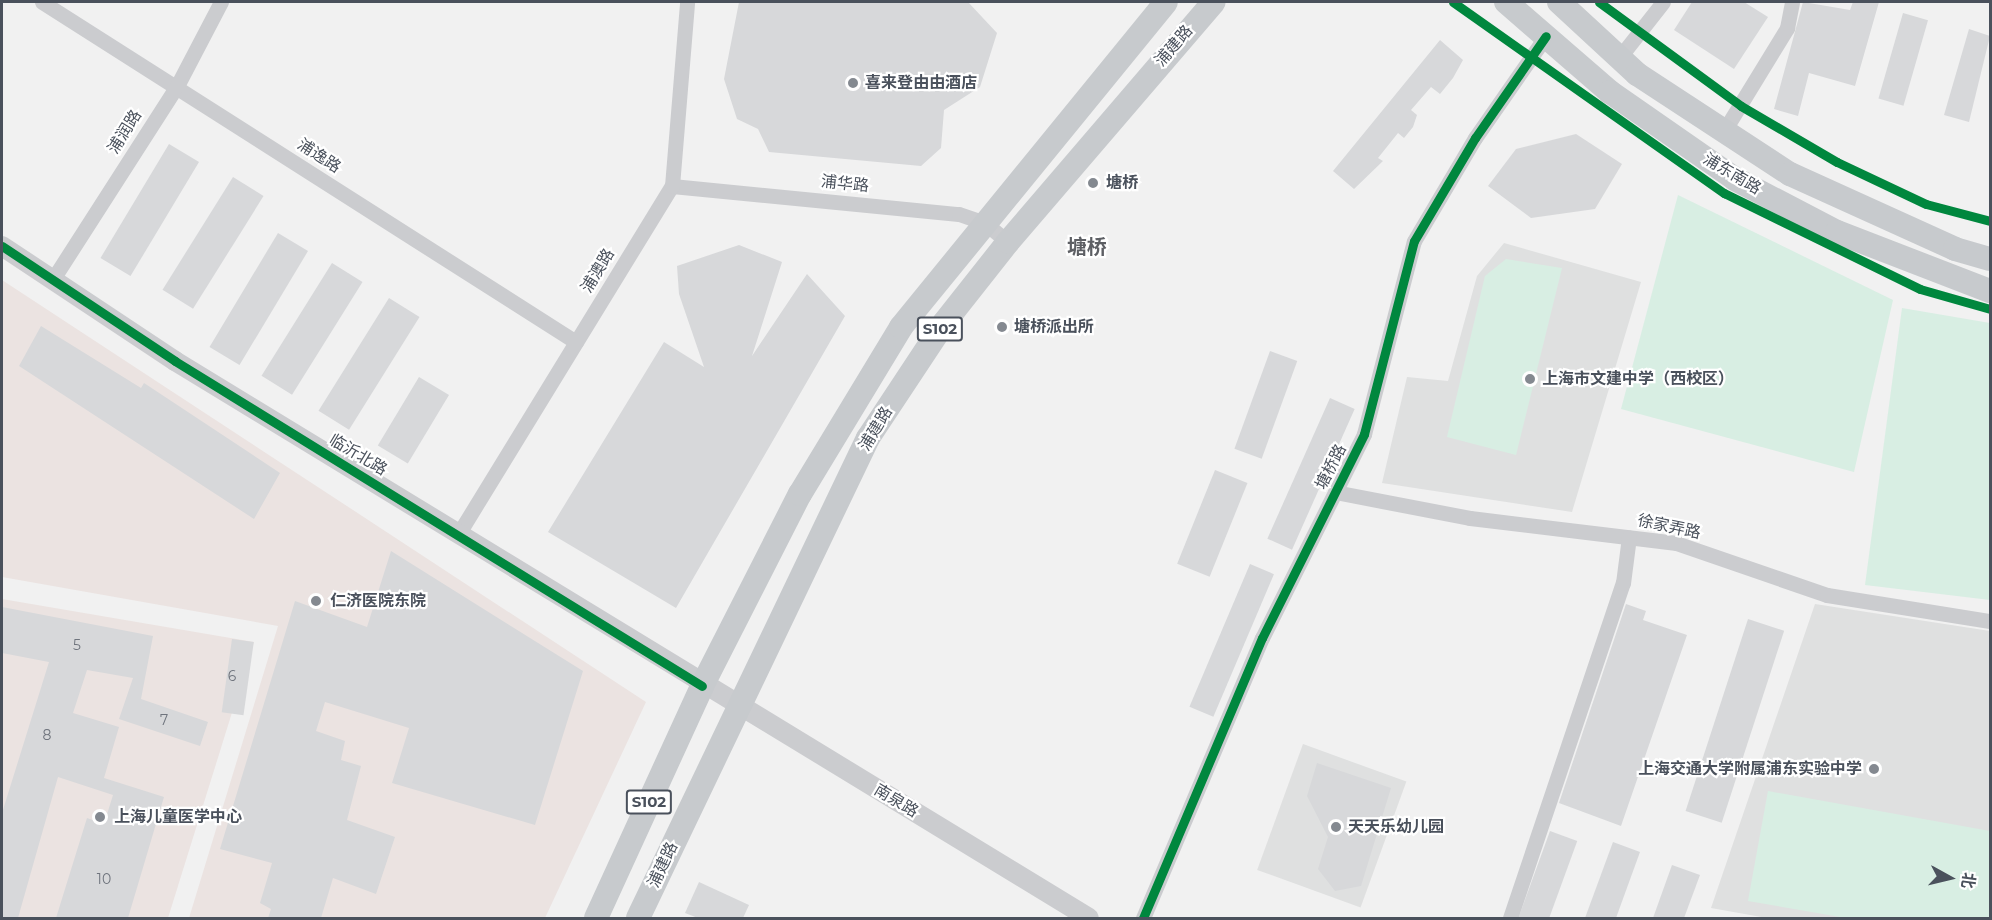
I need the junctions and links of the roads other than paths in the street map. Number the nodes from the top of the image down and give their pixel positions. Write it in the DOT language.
graph roads {
  1 [pos="42,2"];
  2 [pos="221,2"];
  3 [pos="687,2"];
  4 [pos="1166,2"];
  5 [pos="1214,2"];
  6 [pos="1506,2"];
  7 [pos="1559,2"];
  8 [pos="1663,2"];
  9 [pos="1792,2"];
  10 [pos="1546,36"];
  11 [pos="1619,58"];
  12 [pos="177,86"];
  13 [pos="1724,131"];
  14 [pos="672,186"];
  15 [pos="985,224"];
  16 [pos="1008,242"];
  17 [pos="2,246"];
  18 [pos="1990,259"];
  19 [pos="54,279"];
  20 [pos="1990,291"];
  21 [pos="576,342"];
  22 [pos="1335,492"];
  23 [pos="459,533"];
  24 [pos="1629,537"];
  25 [pos="1990,621"];
  26 [pos="702,686"];
  27 [pos="737,705"];
  28 [pos="596,918"];
  29 [pos="638,918"];
  30 [pos="1089,918"];
  31 [pos="1143,918"];
  32 [pos="1510,918"];
  1 -- 12 [label="street, 浦逸路"];
  2 -- 12 [label="street, 浦润路"];
  3 -- 14 [label="street, 浦澳路"];
  4 -- 15 [label="main road, 浦建路 / S102"];
  5 -- 16 [label="main road, 浦建路 / S102"];
  6 -- 10 [label="main road, 浦东南路"];
  7 -- 11 [label="main road, 浦东南路"];
  8 -- 11 [label="street"];
  9 -- 13 [label="street"];
  10 -- 20 [label="main road, 浦东南路"];
  10 -- 22 [label="street, 塘桥路"];
  11 -- 13 [label="main road, 浦东南路"];
  12 -- 19 [label="street, 浦润路"];
  12 -- 21 [label="street, 浦逸路"];
  13 -- 18 [label="main road, 浦东南路"];
  14 -- 15 [label="street, 浦华路"];
  14 -- 21 [label="street, 浦澳路"];
  15 -- 16 [label="street, 浦华路"];
  15 -- 26 [label="main road, 浦建路 / S102"];
  16 -- 27 [label="main road, 浦建路 / S102"];
  17 -- 19 [label="street, 临沂北路"];
  19 -- 23 [label="street, 临沂北路"];
  21 -- 23 [label="street, 浦澳路"];
  22 -- 24 [label="street, 徐家弄路"];
  22 -- 31 [label="street, 塘桥路"];
  23 -- 26 [label="street, 临沂北路"];
  24 -- 25 [label="street, 徐家弄路"];
  24 -- 32 [label="street"];
  26 -- 27 [label="street, 南泉路"];
  26 -- 28 [label="main road, 浦建路 / S102"];
  27 -- 29 [label="main road, 浦建路 / S102"];
  27 -- 30 [label="street, 南泉路"];
}
